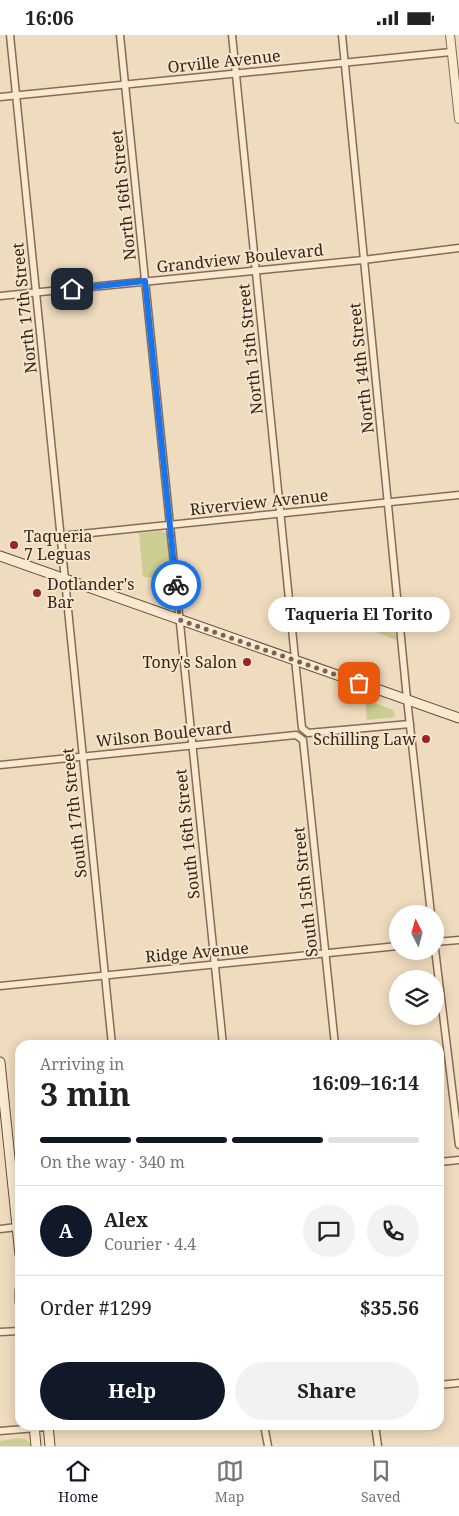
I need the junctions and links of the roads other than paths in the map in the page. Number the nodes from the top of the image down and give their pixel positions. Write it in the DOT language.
graph roads {
  1 [pos="10,35"];
  2 [pos="120,35"];
  3 [pos="232,35"];
  4 [pos="342,35"];
  5 [pos="450,35"];
  6 [pos="451,52"];
  7 [pos="345,63"];
  8 [pos="236,73"];
  9 [pos="125,84"];
  10 [pos="16,95"];
  11 [pos="0,97"];
  12 [pos="459,119"];
  13 [pos="459,248"];
  14 [pos="363,260"];
  15 [pos="256,271"];
  16 [pos="145,281"];
  17 [pos="36,292"];
  18 [pos="0,296"];
  19 [pos="459,495"];
  20 [pos="389,503"];
  21 [pos="280,513"];
  22 [pos="171,525"];
  23 [pos="61,536"];
  24 [pos="0,557"];
  25 [pos="64,579"];
  26 [pos="180,620"];
  27 [pos="295,661"];
  28 [pos="407,699"];
  29 [pos="459,718"];
  30 [pos="410,724"];
  31 [pos="299,737"];
  32 [pos="192,745"];
  33 [pos="83,757"];
  34 [pos="0,765"];
  35 [pos="430,905"];
  36 [pos="459,940"];
  37 [pos="444,941"];
  38 [pos="389,947"];
  39 [pos="325,953"];
  40 [pos="436,960"];
  41 [pos="215,965"];
  42 [pos="104,975"];
  43 [pos="0,986"];
  44 [pos="111,1040"];
  45 [pos="222,1040"];
  46 [pos="334,1040"];
  47 [pos="0,1062"];
  48 [pos="459,1145"];
  49 [pos="459,1159"];
  50 [pos="444,1161"];
  51 [pos="15,1183"];
  52 [pos="15,1227"];
  53 [pos="0,1229"];
  54 [pos="15,1331"];
  55 [pos="0,1332"];
  56 [pos="459,1383"];
  57 [pos="444,1384"];
  58 [pos="15,1429"];
  59 [pos="34,1430"];
  60 [pos="48,1430"];
  61 [pos="265,1430"];
  62 [pos="376,1430"];
  63 [pos="0,1431"];
  64 [pos="36,1446"];
  65 [pos="50,1446"];
  66 [pos="268,1446"];
  67 [pos="378,1446"];
  1 -- 10 [label="street, North 17th Street"];
  2 -- 9 [label="street, North 16th Street"];
  3 -- 8 [label="street, North 15th Street"];
  4 -- 7 [label="street, North 14th Street"];
  5 -- 6 [label="street"];
  6 -- 7 [label="street, Orville Avenue"];
  6 -- 12 [label="street"];
  7 -- 8 [label="street, Orville Avenue"];
  7 -- 14 [label="street, North 14th Street"];
  8 -- 9 [label="street, Orville Avenue"];
  8 -- 15 [label="street, North 15th Street"];
  9 -- 10 [label="street, Orville Avenue"];
  9 -- 16 [label="street, North 16th Street"];
  10 -- 11 [label="street, Orville Avenue"];
  10 -- 17 [label="street, North 17th Street"];
  13 -- 14 [label="street, Grandview Boulevard"];
  14 -- 15 [label="street, Grandview Boulevard"];
  14 -- 20 [label="street, North 14th Street"];
  15 -- 16 [label="street, Grandview Boulevard"];
  15 -- 21 [label="street, North 15th Street"];
  16 -- 17 [label="street, Grandview Boulevard"];
  16 -- 22 [label="street, North 16th Street"];
  17 -- 18 [label="street, Grandview Boulevard"];
  17 -- 23 [label="street, North 17th Street"];
  19 -- 20 [label="street, Riverview Avenue"];
  20 -- 21 [label="street, Riverview Avenue"];
  20 -- 28 [label="street, North 14th Street"];
  21 -- 22 [label="street, Riverview Avenue"];
  21 -- 27 [label="street, North 15th Street"];
  22 -- 23 [label="street, Riverview Avenue"];
  22 -- 26 [label="street, North 16th Street"];
  23 -- 25 [label="street, North 17th Street"];
  24 -- 25 [label="main road"];
  25 -- 26 [label="main road"];
  25 -- 33 [label="street, South 17th Street"];
  26 -- 27 [label="main road"];
  26 -- 32 [label="street, South 16th Street"];
  27 -- 28 [label="main road"];
  27 -- 30 [label="street"];
  28 -- 29 [label="main road"];
  28 -- 30 [label="street, North 14th Street"];
  30 -- 35 [label="street, North 14th Street"];
  31 -- 32 [label="street, Wilson Boulevard"];
  31 -- 39 [label="street, South 15th Street"];
  32 -- 33 [label="street, Wilson Boulevard"];
  32 -- 41 [label="street, South 16th Street"];
  33 -- 34 [label="street, Wilson Boulevard"];
  33 -- 42 [label="street, South 17th Street"];
  36 -- 37 [label="street"];
  38 -- 39 [label="street, Ridge Avenue"];
  39 -- 41 [label="street, Ridge Avenue"];
  39 -- 46 [label="street, South 15th Street"];
  40 -- 48 [label="street"];
  41 -- 42 [label="street, Ridge Avenue"];
  41 -- 45 [label="street, South 16th Street"];
  42 -- 43 [label="street, Ridge Avenue"];
  42 -- 44 [label="street, South 17th Street"];
  47 -- 51 [label="main road"];
  49 -- 50 [label="street"];
  52 -- 53 [label="street"];
  54 -- 55 [label="street"];
  56 -- 57 [label="street"];
  58 -- 63 [label="street"];
  59 -- 64 [label="main road"];
  60 -- 65 [label="main road"];
  61 -- 66 [label="street"];
  62 -- 67 [label="street"];
}
